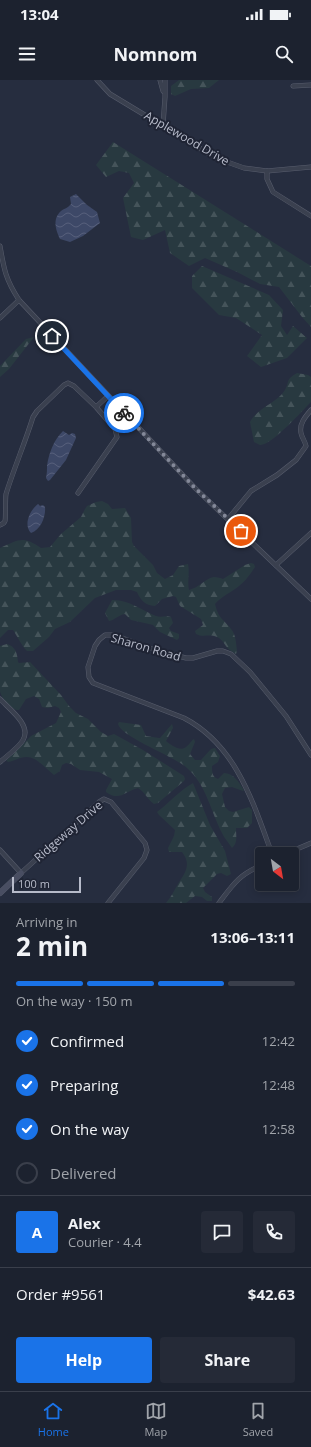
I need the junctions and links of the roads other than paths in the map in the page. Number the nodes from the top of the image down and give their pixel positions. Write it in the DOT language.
graph roads {
  1 [pos="97,80"];
  2 [pos="160,80"];
  3 [pos="165,80"];
  4 [pos="294,86"];
  5 [pos="311,86"];
  6 [pos="165,97"];
  7 [pos="162,125"];
  8 [pos="311,167"];
  9 [pos="267,171"];
  10 [pos="311,216"];
  11 [pos="0,246"];
  12 [pos="19,300"];
  13 [pos="0,318"];
  14 [pos="108,396"];
  15 [pos="96,407"];
  16 [pos="311,410"];
  17 [pos="78,493"];
  18 [pos="4,510"];
  19 [pos="0,514"];
  20 [pos="228,519"];
  21 [pos="0,525"];
  22 [pos="311,533"];
  23 [pos="276,565"];
  24 [pos="311,599"];
  25 [pos="0,699"];
  26 [pos="311,754"];
  27 [pos="0,762"];
  28 [pos="311,843"];
  29 [pos="269,847"];
  30 [pos="299,848"];
  31 [pos="0,850"];
  32 [pos="255,868"];
  33 [pos="20,873"];
  34 [pos="0,893"];
  35 [pos="108,903"];
  36 [pos="219,903"];
  1 -- 7 [label="street, Applewood Drive"];
  2 -- 6 [label="street"];
  3 -- 6 [label="street"];
  4 -- 5 [label="street"];
  6 -- 7 [label="street"];
  7 -- 9 [label="street, Applewood Drive"];
  8 -- 9 [label="street, Applewood Drive"];
  9 -- 10 [label="street"];
  11 -- 12 [label="street"];
  12 -- 13 [label="street"];
  12 -- 14 [label="street"];
  14 -- 15 [label="street"];
  14 -- 20 [label="street"];
  15 -- 17 [label="street"];
  15 -- 18 [label="street"];
  16 -- 20 [label="street"];
  18 -- 19 [label="street"];
  18 -- 21 [label="street"];
  20 -- 23 [label="street"];
  22 -- 23 [label="street"];
  23 -- 24 [label="street"];
  25 -- 27 [label="street"];
  26 -- 29 [label="street, Sharon Road"];
  28 -- 30 [label="street"];
  31 -- 33 [label="street"];
  32 -- 36 [label="street"];
  33 -- 34 [label="street"];
  33 -- 35 [label="street, Ridgeway Drive"];
}
